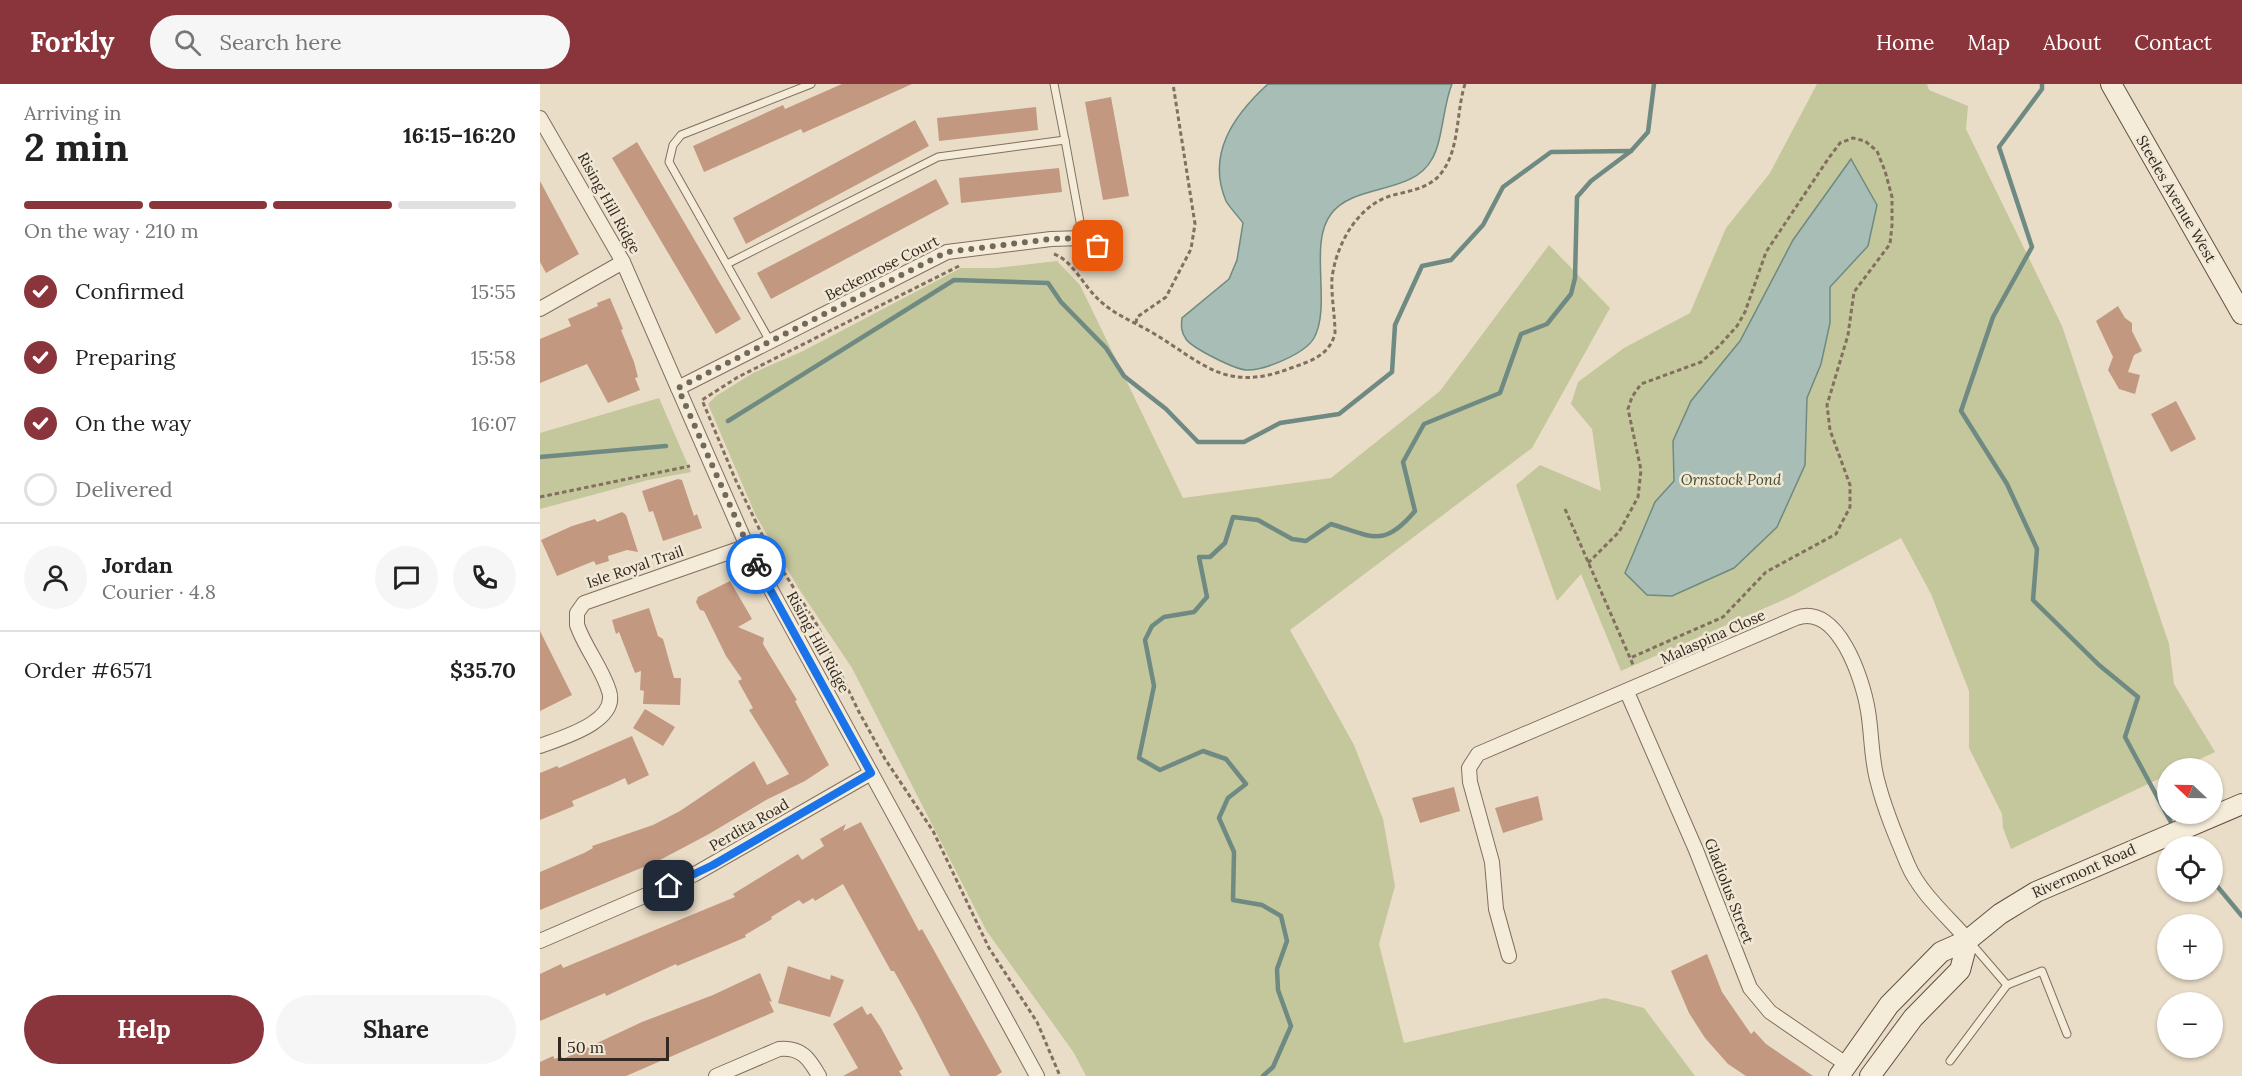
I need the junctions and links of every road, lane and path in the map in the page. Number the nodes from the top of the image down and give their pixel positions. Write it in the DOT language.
graph roads {
  1 [pos="811,84"];
  2 [pos="1054,84"];
  3 [pos="1173,84"];
  4 [pos="1465,84"];
  5 [pos="2111,84"];
  6 [pos="540,118"];
  7 [pos="1065,141"];
  8 [pos="1083,238"];
  9 [pos="1053,254"];
  10 [pos="1113,255"];
  11 [pos="623,262"];
  12 [pos="729,263"];
  13 [pos="967,265"];
  14 [pos="540,309"];
  15 [pos="2242,314"];
  16 [pos="1136,323"];
  17 [pos="771,343"];
  18 [pos="678,388"];
  19 [pos="690,466"];
  20 [pos="540,497"];
  21 [pos="1565,509"];
  22 [pos="747,546"];
  23 [pos="1588,563"];
  24 [pos="1630,658"];
  25 [pos="1634,667"];
  26 [pos="1627,692"];
  27 [pos="540,747"];
  28 [pos="871,773"];
  29 [pos="2242,804"];
  30 [pos="1968,940"];
  31 [pos="540,941"];
  32 [pos="1509,956"];
  33 [pos="2007,985"];
  34 [pos="2067,1034"];
  35 [pos="1950,1061"];
  36 [pos="1842,1070"];
  37 [pos="716,1076"];
  38 [pos="819,1076"];
  39 [pos="1037,1076"];
  40 [pos="1060,1076"];
  41 [pos="1870,1076"];
  1 -- 12 [label="lane"];
  2 -- 7 [label="lane"];
  3 -- 16 [label="path"];
  4 -- 16 [label="path"];
  5 -- 15 [label="street, Steeles Avenue West"];
  6 -- 11 [label="street, Rising Hill Ridge"];
  7 -- 8 [label="lane"];
  7 -- 12 [label="lane"];
  8 -- 10 [label="street"];
  8 -- 17 [label="street, Beckenrose Court"];
  9 -- 16 [label="path"];
  11 -- 14 [label="street"];
  11 -- 18 [label="street, Rising Hill Ridge"];
  12 -- 17 [label="lane"];
  13 -- 40 [label="path"];
  17 -- 18 [label="street, Beckenrose Court"];
  18 -- 22 [label="street, Rising Hill Ridge"];
  19 -- 20 [label="path"];
  21 -- 23 [label="path"];
  22 -- 27 [label="street, Isle Royal Trail"];
  22 -- 28 [label="street, Rising Hill Ridge"];
  23 -- 24 [label="path"];
  23 -- 24 [label="path"];
  24 -- 25 [label="path"];
  26 -- 30 [label="street, Malaspina Close"];
  26 -- 32 [label="street, Malaspina Close"];
  26 -- 36 [label="street, Gladiolus Street"];
  28 -- 31 [label="street, Perdita Road"];
  28 -- 39 [label="street, Rising Hill Ridge"];
  29 -- 30 [label="street, Rivermont Road"];
  30 -- 33 [label="lane"];
  30 -- 36 [label="street, Rivermont Road"];
  30 -- 41 [label="street"];
  33 -- 34 [label="lane"];
  33 -- 35 [label="lane"];
  37 -- 38 [label="street"];
}
